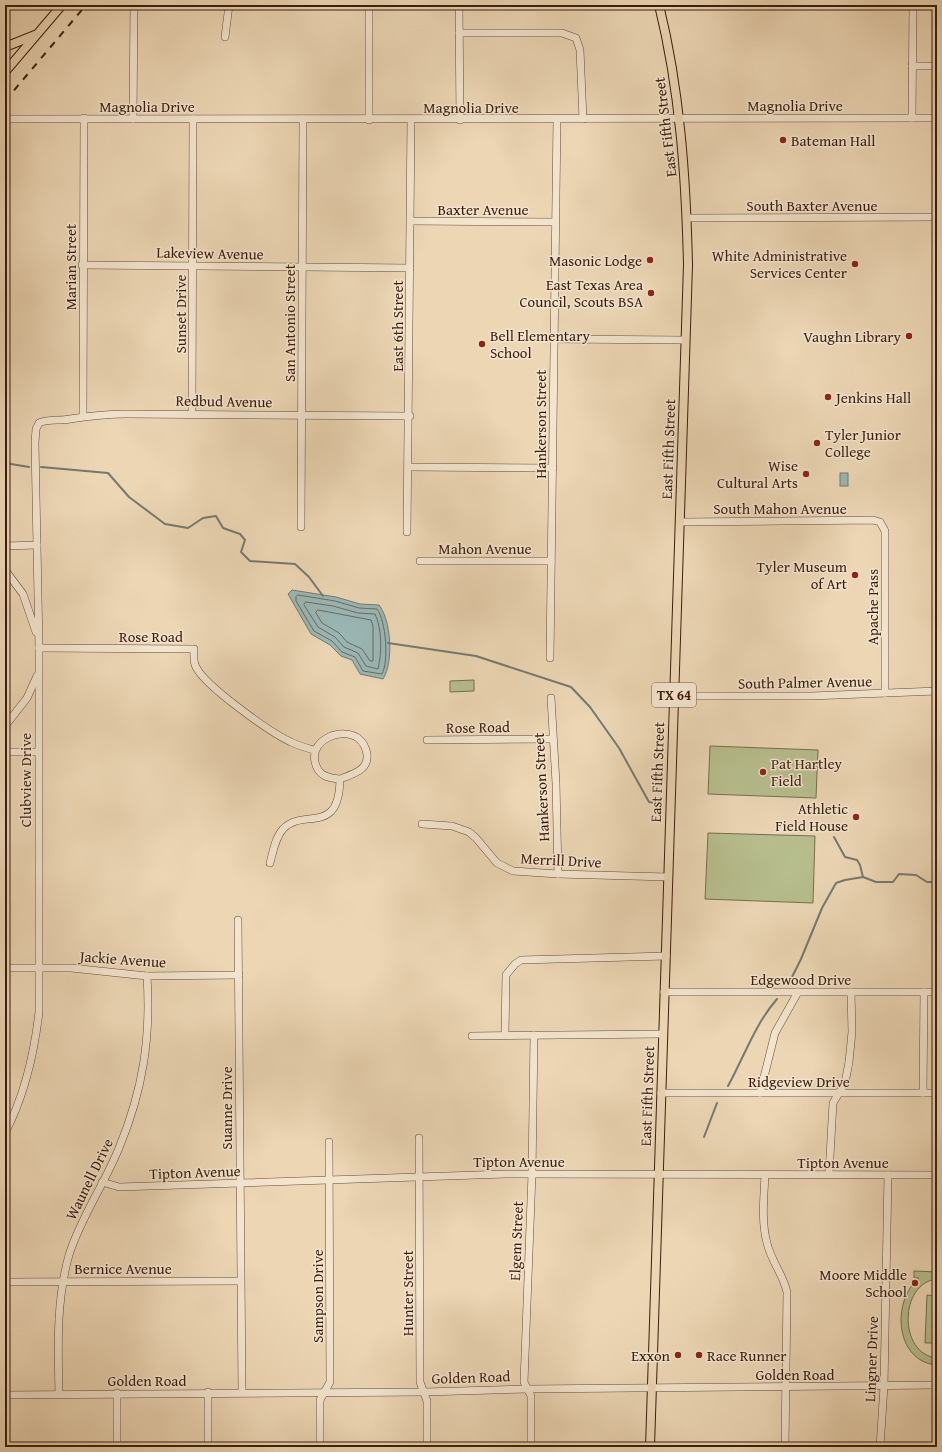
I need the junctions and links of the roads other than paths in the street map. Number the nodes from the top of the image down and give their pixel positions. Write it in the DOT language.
graph roads {
  1 [pos="62,5"];
  2 [pos="134,5"];
  3 [pos="229,5"];
  4 [pos="369,5"];
  5 [pos="459,5"];
  6 [pos="659,5"];
  7 [pos="913,5"];
  8 [pos="459,34"];
  9 [pos="36,35"];
  10 [pos="225,37"];
  11 [pos="5,47"];
  12 [pos="912,66"];
  13 [pos="937,66"];
  14 [pos="5,72"];
  15 [pos="84,118"];
  16 [pos="679,118"];
  17 [pos="912,118"];
  18 [pos="937,118"];
  19 [pos="5,119"];
  20 [pos="133,119"];
  21 [pos="193,119"];
  22 [pos="303,119"];
  23 [pos="557,119"];
  24 [pos="584,119"];
  25 [pos="369,120"];
  26 [pos="411,120"];
  27 [pos="460,120"];
  28 [pos="937,217"];
  29 [pos="687,218"];
  30 [pos="411,221"];
  31 [pos="554,222"];
  32 [pos="82,265"];
  33 [pos="193,265"];
  34 [pos="302,267"];
  35 [pos="410,268"];
  36 [pos="553,339"];
  37 [pos="685,340"];
  38 [pos="192,414"];
  39 [pos="302,415"];
  40 [pos="83,416"];
  41 [pos="410,416"];
  42 [pos="39,423"];
  43 [pos="409,467"];
  44 [pos="553,468"];
  45 [pos="680,522"];
  46 [pos="880,522"];
  47 [pos="301,527"];
  48 [pos="407,532"];
  49 [pos="37,545"];
  50 [pos="5,546"];
  51 [pos="420,561"];
  52 [pos="551,561"];
  53 [pos="5,570"];
  54 [pos="38,638"];
  55 [pos="39,648"];
  56 [pos="550,658"];
  57 [pos="39,671"];
  58 [pos="937,691"];
  59 [pos="885,693"];
  60 [pos="674,696"];
  61 [pos="551,698"];
  62 [pos="5,726"];
  63 [pos="553,739"];
  64 [pos="427,740"];
  65 [pos="314,750"];
  66 [pos="5,752"];
  67 [pos="38,752"];
  68 [pos="340,779"];
  69 [pos="422,824"];
  70 [pos="270,863"];
  71 [pos="558,874"];
  72 [pos="668,877"];
  73 [pos="238,920"];
  74 [pos="666,956"];
  75 [pos="5,968"];
  76 [pos="38,968"];
  77 [pos="239,975"];
  78 [pos="147,976"];
  79 [pos="664,992"];
  80 [pos="798,992"];
  81 [pos="851,992"];
  82 [pos="924,992"];
  83 [pos="937,992"];
  84 [pos="663,1034"];
  85 [pos="505,1035"];
  86 [pos="534,1035"];
  87 [pos="472,1036"];
  88 [pos="661,1093"];
  89 [pos="760,1093"];
  90 [pos="923,1093"];
  91 [pos="937,1093"];
  92 [pos="839,1094"];
  93 [pos="5,1133"];
  94 [pos="419,1138"];
  95 [pos="329,1142"];
  96 [pos="532,1174"];
  97 [pos="829,1174"];
  98 [pos="658,1175"];
  99 [pos="765,1175"];
  100 [pos="888,1175"];
  101 [pos="937,1175"];
  102 [pos="419,1176"];
  103 [pos="330,1180"];
  104 [pos="102,1182"];
  105 [pos="239,1184"];
  106 [pos="63,1281"];
  107 [pos="240,1281"];
  108 [pos="5,1282"];
  109 [pos="937,1385"];
  110 [pos="884,1386"];
  111 [pos="652,1388"];
  112 [pos="785,1388"];
  113 [pos="528,1389"];
  114 [pos="208,1392"];
  115 [pos="242,1392"];
  116 [pos="325,1392"];
  117 [pos="425,1392"];
  118 [pos="117,1393"];
  119 [pos="5,1394"];
  120 [pos="58,1394"];
  121 [pos="117,1447"];
  122 [pos="208,1447"];
  123 [pos="320,1447"];
  124 [pos="427,1447"];
  125 [pos="531,1447"];
  126 [pos="650,1447"];
  127 [pos="785,1447"];
  128 [pos="880,1447"];
  1 -- 9 [label="main road"];
  2 -- 20 [label="street"];
  3 -- 10 [label="street"];
  4 -- 25 [label="street"];
  5 -- 8 [label="street"];
  6 -- 16 [label="main road, East Fifth Street / TX 64"];
  7 -- 12 [label="street"];
  8 -- 24 [label="street"];
  8 -- 27 [label="street"];
  9 -- 11 [label="main road"];
  9 -- 14 [label="main road"];
  12 -- 13 [label="street"];
  12 -- 17 [label="street"];
  15 -- 19 [label="street, Magnolia Drive"];
  15 -- 20 [label="street, Magnolia Drive"];
  15 -- 32 [label="street, Marian Street"];
  16 -- 17 [label="street, Magnolia Drive"];
  16 -- 24 [label="street, Magnolia Drive"];
  16 -- 29 [label="main road, East Fifth Street / TX 64"];
  17 -- 18 [label="street, Magnolia Drive"];
  20 -- 21 [label="street, Magnolia Drive"];
  21 -- 22 [label="street, Magnolia Drive"];
  21 -- 33 [label="street, Sunset Drive"];
  22 -- 25 [label="street, Magnolia Drive"];
  22 -- 34 [label="street, San Antonio Street"];
  23 -- 24 [label="street, Magnolia Drive"];
  23 -- 27 [label="street, Magnolia Drive"];
  23 -- 31 [label="street, Hankerson Street"];
  25 -- 26 [label="street, Magnolia Drive"];
  26 -- 27 [label="street, Magnolia Drive"];
  26 -- 30 [label="street, East 6th Street"];
  28 -- 29 [label="street, South Baxter Avenue"];
  29 -- 37 [label="main road, East Fifth Street / TX 64"];
  30 -- 31 [label="street, Baxter Avenue"];
  30 -- 35 [label="street, East 6th Street"];
  31 -- 36 [label="street, Hankerson Street"];
  32 -- 33 [label="street, Lakeview Avenue"];
  32 -- 40 [label="street, Marian Street"];
  33 -- 34 [label="street, Lakeview Avenue"];
  33 -- 38 [label="street, Sunset Drive"];
  34 -- 35 [label="street, Lakeview Avenue"];
  34 -- 39 [label="street, San Antonio Street"];
  35 -- 41 [label="street, East 6th Street"];
  36 -- 37 [label="street"];
  36 -- 44 [label="street, Hankerson Street"];
  37 -- 45 [label="main road, East Fifth Street / TX 64"];
  38 -- 39 [label="street, Redbud Avenue"];
  38 -- 40 [label="street, Redbud Avenue"];
  39 -- 41 [label="street, Redbud Avenue"];
  39 -- 47 [label="street, San Antonio Street"];
  40 -- 42 [label="street, Redbud Avenue"];
  41 -- 43 [label="street, East 6th Street"];
  42 -- 49 [label="street, Clubview Drive"];
  43 -- 44 [label="street"];
  43 -- 48 [label="street, East 6th Street"];
  44 -- 52 [label="street, Hankerson Street"];
  45 -- 46 [label="street, South Mahon Avenue"];
  45 -- 60 [label="main road, East Fifth Street / TX 64"];
  46 -- 59 [label="street, Apache Pass"];
  49 -- 50 [label="street"];
  49 -- 54 [label="street, Clubview Drive"];
  51 -- 52 [label="street, Mahon Avenue"];
  52 -- 56 [label="street, Hankerson Street"];
  53 -- 54 [label="street"];
  54 -- 55 [label="street, Clubview Drive"];
  55 -- 57 [label="street, Clubview Drive"];
  55 -- 65 [label="street, Rose Road"];
  57 -- 62 [label="street"];
  57 -- 67 [label="street, Clubview Drive"];
  58 -- 59 [label="street, South Palmer Avenue"];
  59 -- 60 [label="street, South Palmer Avenue"];
  60 -- 72 [label="main road, East Fifth Street / TX 64"];
  61 -- 63 [label="street, Hankerson Street"];
  63 -- 64 [label="street, Rose Road"];
  63 -- 71 [label="street, Hankerson Street"];
  65 -- 68 [label="street"];
  65 -- 68 [label="street"];
  66 -- 67 [label="street"];
  67 -- 76 [label="street, Clubview Drive"];
  68 -- 70 [label="street"];
  69 -- 71 [label="street, Merrill Drive"];
  71 -- 72 [label="street, Merrill Drive"];
  72 -- 74 [label="main road, East Fifth Street / TX 64"];
  73 -- 77 [label="street, Suanne Drive"];
  74 -- 79 [label="main road, East Fifth Street / TX 64"];
  74 -- 85 [label="street"];
  75 -- 76 [label="street, Jackie Avenue"];
  76 -- 78 [label="street, Jackie Avenue"];
  76 -- 93 [label="street, Clubview Drive"];
  77 -- 78 [label="street, Jackie Avenue"];
  77 -- 105 [label="street, Suanne Drive"];
  78 -- 104 [label="street, Waunell Drive"];
  79 -- 80 [label="street, Edgewood Drive"];
  79 -- 84 [label="main road, East Fifth Street / TX 64"];
  80 -- 81 [label="street, Edgewood Drive"];
  80 -- 89 [label="street"];
  81 -- 82 [label="street, Edgewood Drive"];
  81 -- 92 [label="street"];
  82 -- 83 [label="street, Edgewood Drive"];
  82 -- 90 [label="street"];
  84 -- 86 [label="street"];
  84 -- 88 [label="main road, East Fifth Street / TX 64"];
  85 -- 86 [label="street"];
  85 -- 87 [label="street"];
  86 -- 96 [label="street, Elgem Street"];
  88 -- 89 [label="street, Ridgeview Drive"];
  88 -- 98 [label="main road, East Fifth Street / TX 64"];
  89 -- 92 [label="street, Ridgeview Drive"];
  90 -- 91 [label="street, Ridgeview Drive"];
  90 -- 92 [label="street, Ridgeview Drive"];
  92 -- 97 [label="street"];
  94 -- 102 [label="street, Hunter Street"];
  95 -- 103 [label="street, Sampson Drive"];
  96 -- 98 [label="street, Tipton Avenue"];
  96 -- 102 [label="street, Tipton Avenue"];
  96 -- 113 [label="street, Elgem Street"];
  97 -- 99 [label="street, Tipton Avenue"];
  97 -- 100 [label="street, Tipton Avenue"];
  98 -- 99 [label="street, Tipton Avenue"];
  98 -- 111 [label="main road, East Fifth Street / TX 64"];
  99 -- 112 [label="street"];
  100 -- 101 [label="street, Tipton Avenue"];
  100 -- 110 [label="street, Lingner Drive"];
  102 -- 103 [label="street, Tipton Avenue"];
  102 -- 117 [label="street, Hunter Street"];
  103 -- 105 [label="street, Tipton Avenue"];
  103 -- 116 [label="street, Sampson Drive"];
  104 -- 105 [label="street, Tipton Avenue"];
  104 -- 106 [label="street, Waunell Drive"];
  105 -- 107 [label="street, Suanne Drive"];
  106 -- 107 [label="street, Bernice Avenue"];
  106 -- 108 [label="street, Bernice Avenue"];
  106 -- 120 [label="street, Waunell Drive"];
  107 -- 115 [label="street, Suanne Drive"];
  109 -- 110 [label="street, Golden Road"];
  110 -- 112 [label="street, Golden Road"];
  110 -- 128 [label="street, Lingner Drive"];
  111 -- 112 [label="street, Golden Road"];
  111 -- 113 [label="street, Golden Road"];
  111 -- 126 [label="main road, East Fifth Street / TX 64"];
  112 -- 127 [label="street"];
  113 -- 117 [label="street, Golden Road"];
  113 -- 125 [label="street, Elgem Street"];
  114 -- 115 [label="street, Golden Road"];
  114 -- 118 [label="street, Golden Road"];
  114 -- 122 [label="street"];
  115 -- 116 [label="street, Golden Road"];
  116 -- 117 [label="street, Golden Road"];
  116 -- 123 [label="street, Sampson Drive"];
  117 -- 124 [label="street, Hunter Street"];
  118 -- 120 [label="street, Golden Road"];
  118 -- 121 [label="street"];
  119 -- 120 [label="street, Golden Road"];
}
